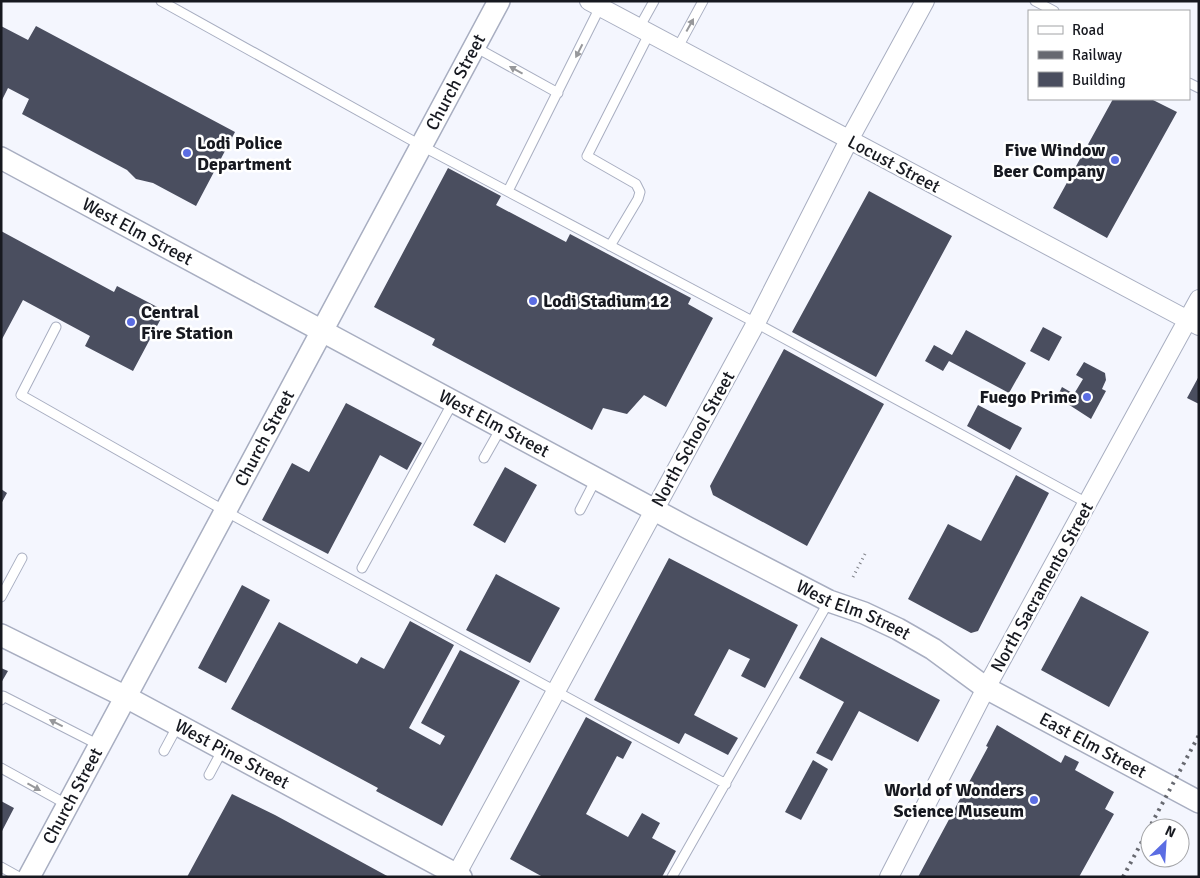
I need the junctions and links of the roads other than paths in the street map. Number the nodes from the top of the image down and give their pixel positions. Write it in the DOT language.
graph roads {
  1 [pos="161,1"];
  2 [pos="499,1"];
  3 [pos="654,1"];
  4 [pos="703,1"];
  5 [pos="925,1"];
  6 [pos="1035,1"];
  7 [pos="595,4"];
  8 [pos="1052,10"];
  9 [pos="644,31"];
  10 [pos="475,47"];
  11 [pos="677,49"];
  12 [pos="558,93"];
  13 [pos="849,140"];
  14 [pos="422,146"];
  15 [pos="1,158"];
  16 [pos="508,192"];
  17 [pos="610,246"];
  18 [pos="1199,299"];
  19 [pos="756,323"];
  20 [pos="1193,323"];
  21 [pos="56,327"];
  22 [pos="322,329"];
  23 [pos="453,402"];
  24 [pos="501,427"];
  25 [pos="484,458"];
  26 [pos="596,479"];
  27 [pos="1087,503"];
  28 [pos="580,510"];
  29 [pos="654,510"];
  30 [pos="225,511"];
  31 [pos="22,558"];
  32 [pos="362,568"];
  33 [pos="1,597"];
  34 [pos="829,601"];
  35 [pos="1,635"];
  36 [pos="986,688"];
  37 [pos="557,692"];
  38 [pos="126,697"];
  39 [pos="1,700"];
  40 [pos="178,725"];
  41 [pos="100,745"];
  42 [pos="223,749"];
  43 [pos="164,751"];
  44 [pos="1,768"];
  45 [pos="209,775"];
  46 [pos="726,784"];
  47 [pos="1199,802"];
  48 [pos="68,805"];
  49 [pos="1,867"];
  50 [pos="458,876"];
  51 [pos="19,877"];
  52 [pos="29,877"];
  53 [pos="672,877"];
  54 [pos="889,877"];
  1 -- 14 [label="lane"];
  2 -- 10 [label="street, Church Street"];
  3 -- 9 [label="lane"];
  11 -- 4 [label="lane, one-way"];
  5 -- 13 [label="street, North School Street"];
  6 -- 8 [label="lane"];
  7 -- 9 [label="street, Locust Street"];
  7 -- 12 [label="lane, one-way"];
  9 -- 11 [label="street, Locust Street"];
  9 -- 17 [label="lane"];
  12 -- 10 [label="lane, one-way"];
  10 -- 14 [label="street, Church Street"];
  11 -- 13 [label="street, Locust Street"];
  12 -- 16 [label="lane"];
  13 -- 19 [label="street, North School Street"];
  13 -- 20 [label="street, Locust Street"];
  14 -- 16 [label="lane"];
  14 -- 22 [label="street, Church Street"];
  15 -- 22 [label="street, West Elm Street"];
  16 -- 17 [label="lane"];
  17 -- 19 [label="lane"];
  18 -- 20 [label="street, North Sacramento Street"];
  19 -- 27 [label="lane"];
  19 -- 29 [label="street, North School Street"];
  20 -- 27 [label="street, North Sacramento Street"];
  21 -- 30 [label="lane"];
  22 -- 23 [label="street, West Elm Street"];
  22 -- 30 [label="street, Church Street"];
  23 -- 24 [label="street, West Elm Street"];
  23 -- 32 [label="lane"];
  24 -- 25 [label="lane"];
  24 -- 26 [label="street, West Elm Street"];
  26 -- 28 [label="lane"];
  26 -- 29 [label="street, West Elm Street"];
  27 -- 36 [label="street, North Sacramento Street"];
  29 -- 34 [label="street, West Elm Street"];
  29 -- 37 [label="street, North School Street"];
  30 -- 37 [label="lane"];
  30 -- 38 [label="street, Church Street"];
  31 -- 33 [label="lane"];
  34 -- 36 [label="street, West Elm Street"];
  34 -- 46 [label="lane"];
  35 -- 38 [label="street, West Pine Street"];
  36 -- 47 [label="street, East Elm Street"];
  36 -- 54 [label="street, North Sacramento Street"];
  37 -- 46 [label="lane"];
  37 -- 50 [label="street, North School Street"];
  38 -- 40 [label="street, West Pine Street"];
  38 -- 41 [label="street, Church Street"];
  41 -- 39 [label="lane, one-way"];
  40 -- 42 [label="street, West Pine Street"];
  40 -- 43 [label="lane"];
  41 -- 48 [label="street, Church Street"];
  42 -- 45 [label="lane"];
  42 -- 50 [label="street, West Pine Street"];
  44 -- 48 [label="lane, one-way"];
  46 -- 53 [label="lane"];
  48 -- 52 [label="street, Church Street"];
  49 -- 51 [label="lane"];
}
